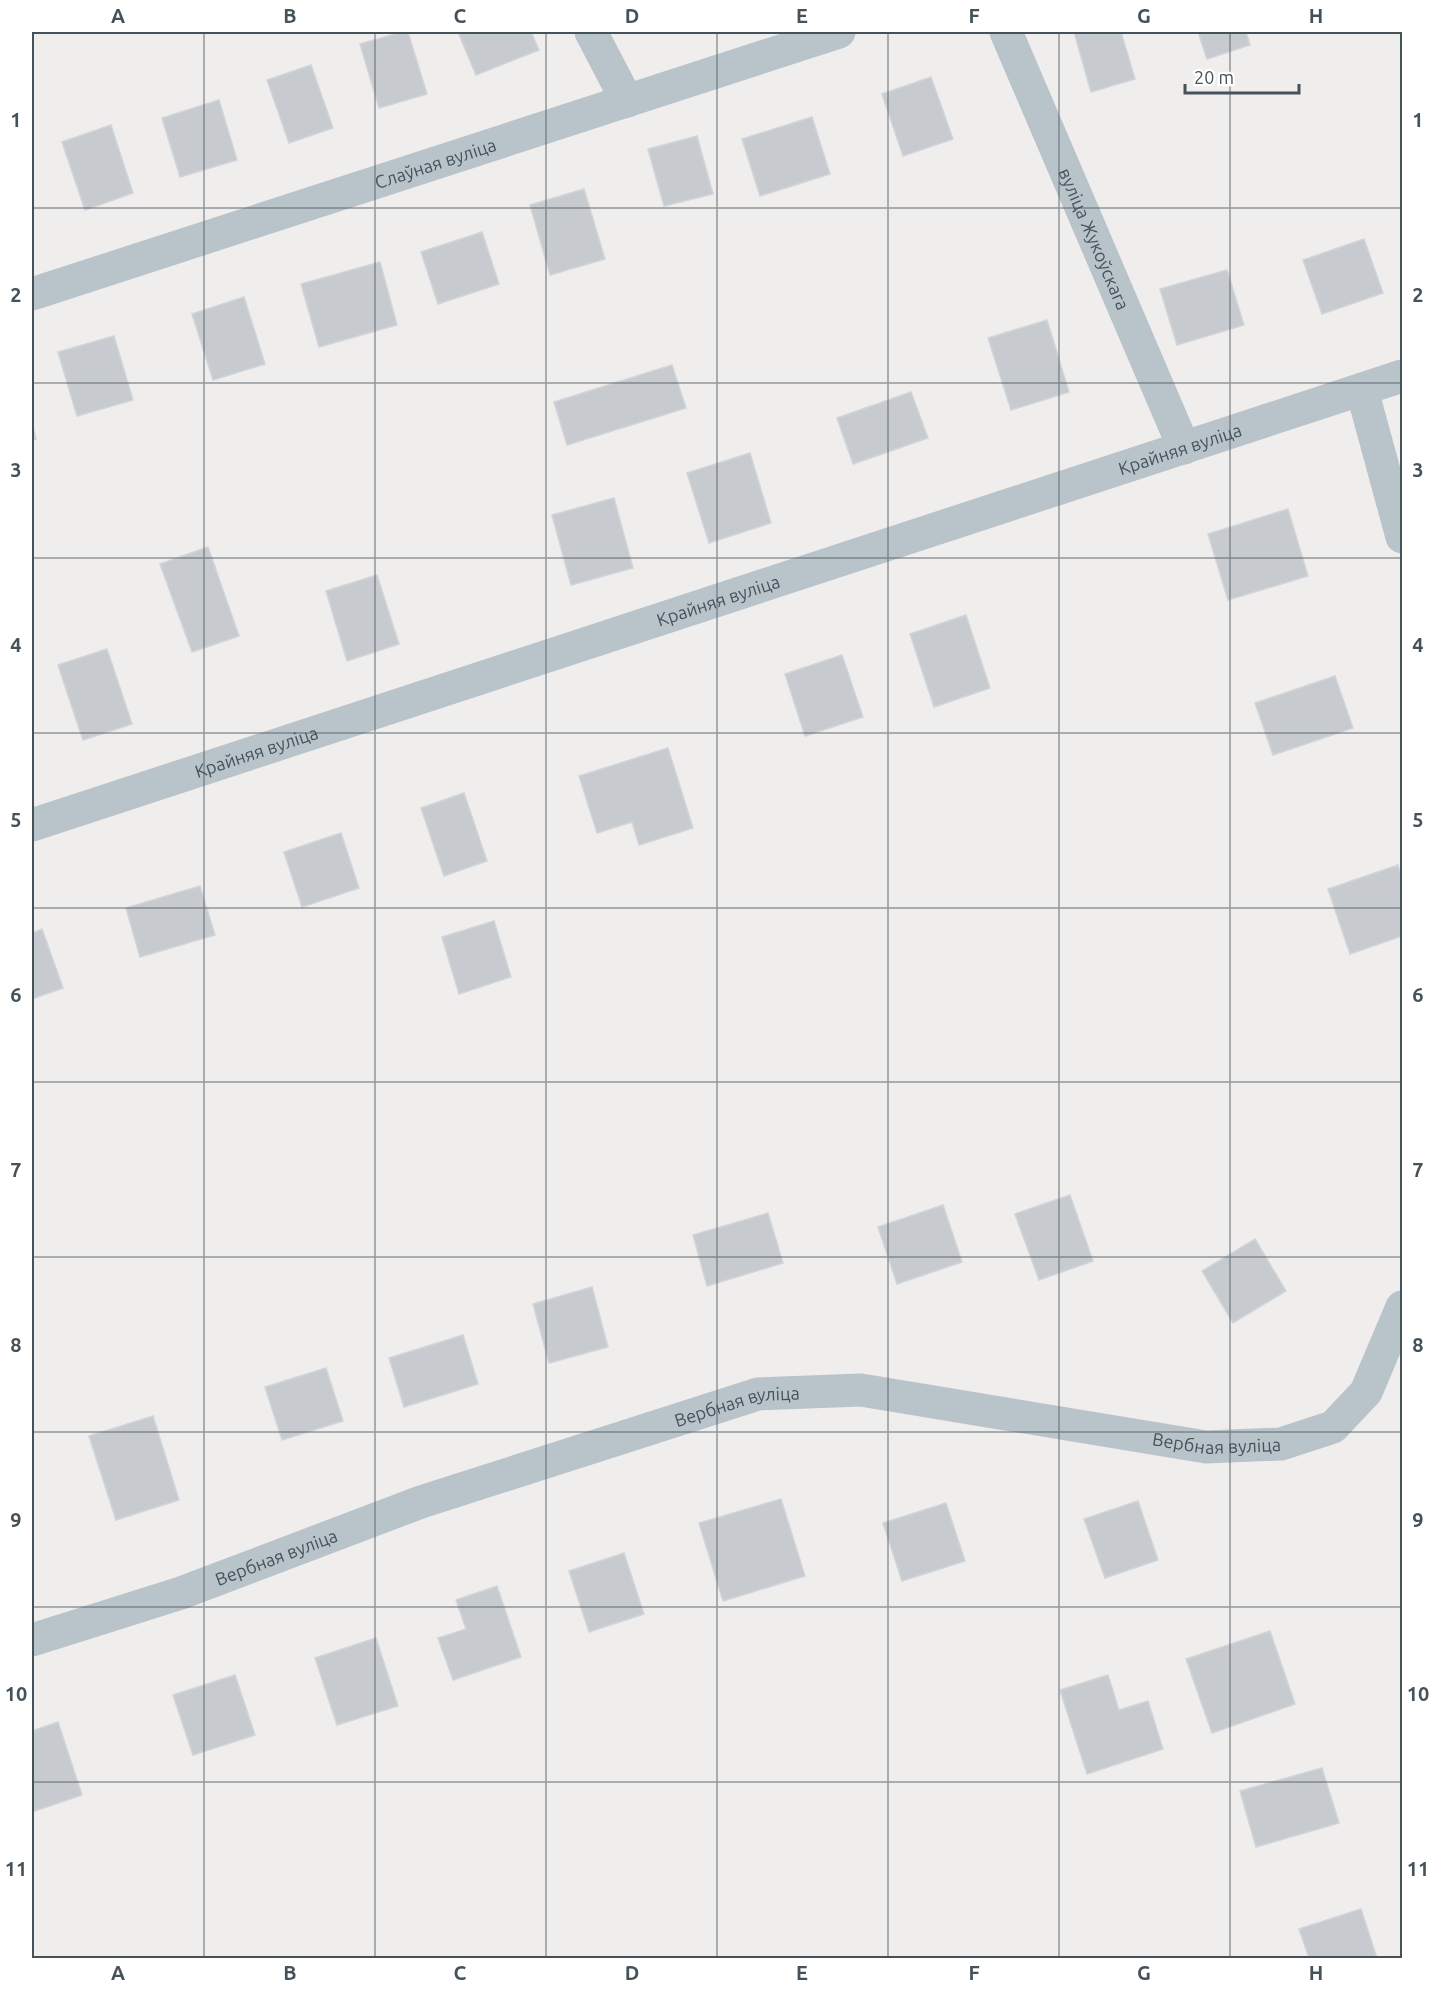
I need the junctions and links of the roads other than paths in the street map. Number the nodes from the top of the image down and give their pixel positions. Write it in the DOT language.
graph roads {
  1 [pos="591,32"];
  2 [pos="839,32"];
  3 [pos="1005,32"];
  4 [pos="627,101"];
  5 [pos="32,294"];
  6 [pos="1402,376"];
  7 [pos="1362,390"];
  8 [pos="1184,448"];
  9 [pos="1402,537"];
  10 [pos="32,825"];
  11 [pos="1402,1307"];
  12 [pos="32,1640"];
  1 -- 4 [label="street"];
  2 -- 4 [label="street, Слаўная вуліца"];
  3 -- 8 [label="street, вуліца Жукоўскага"];
  4 -- 5 [label="street, Слаўная вуліца"];
  6 -- 7 [label="street, Крайняя вуліца"];
  7 -- 8 [label="street, Крайняя вуліца"];
  7 -- 9 [label="street"];
  8 -- 10 [label="street, Крайняя вуліца"];
  11 -- 12 [label="street, Вербная вуліца"];
}
